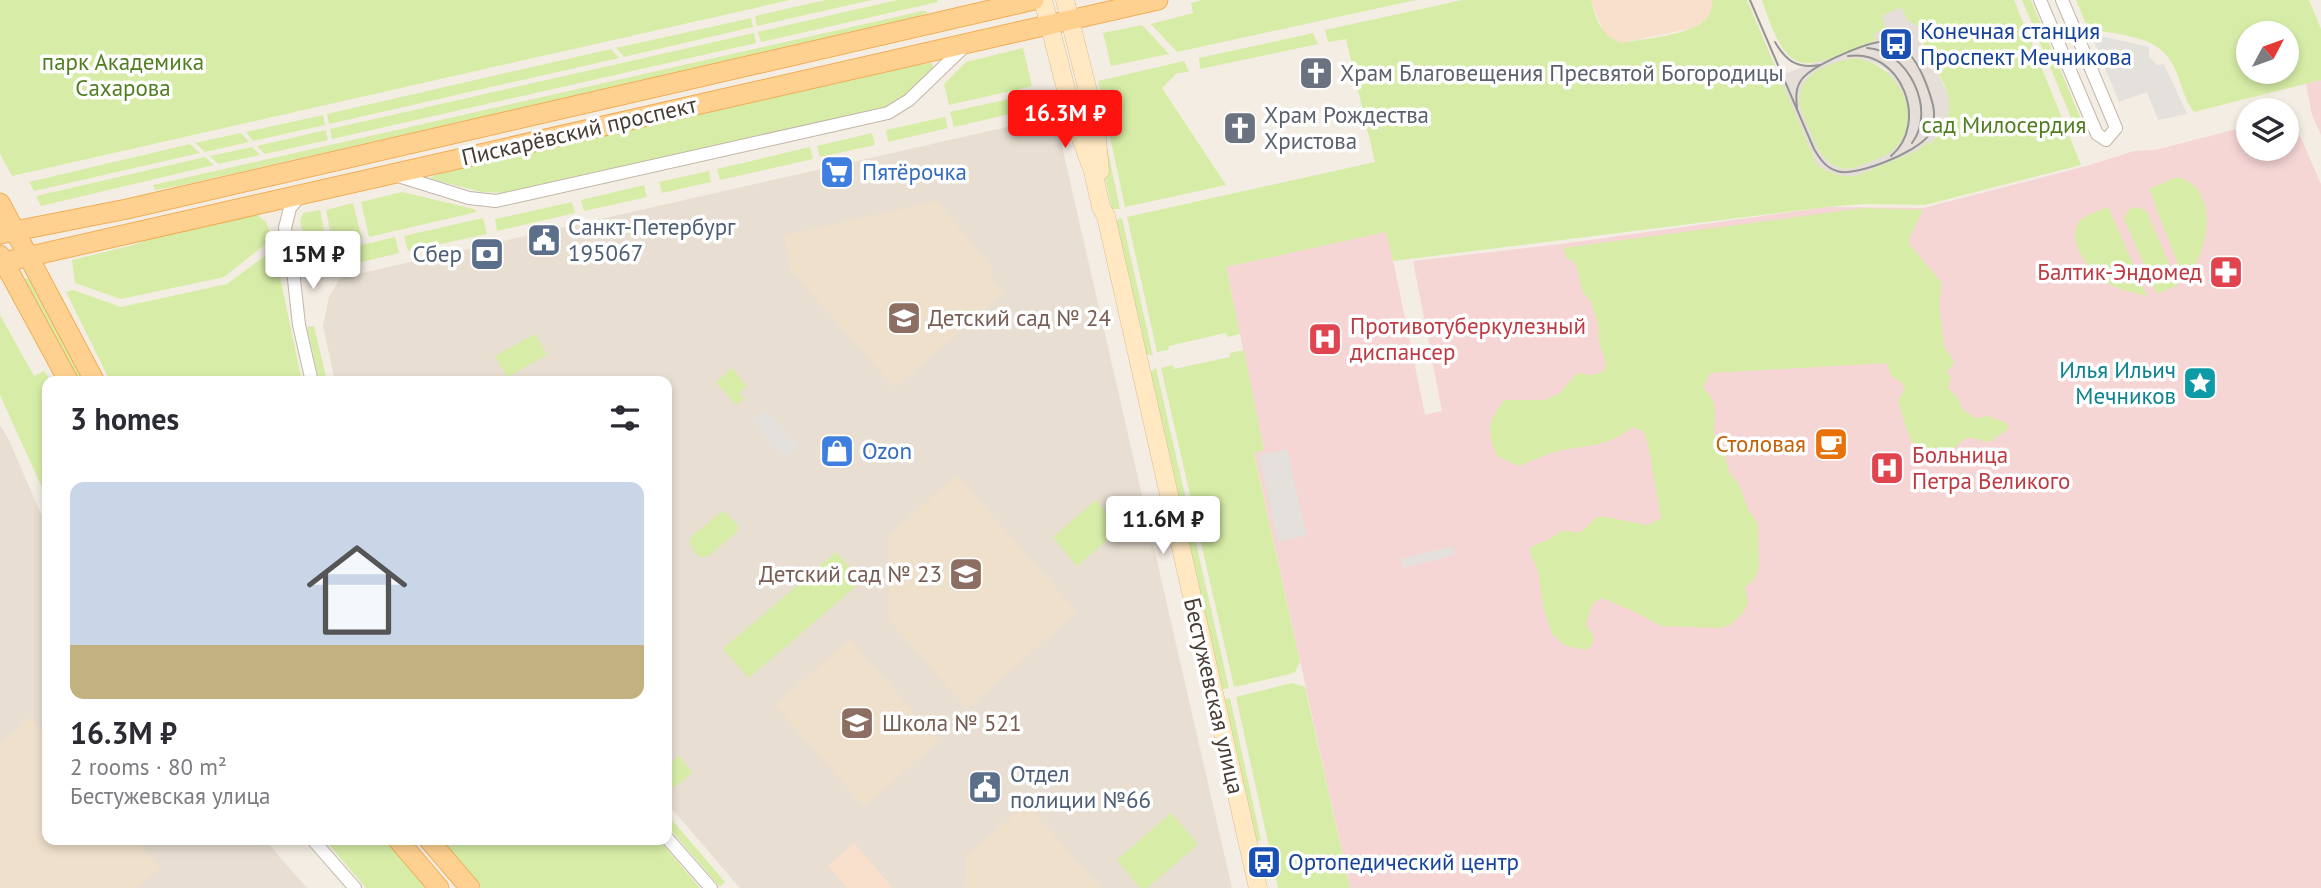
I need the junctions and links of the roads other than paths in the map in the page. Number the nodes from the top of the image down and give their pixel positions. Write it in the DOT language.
graph roads {
  1 [pos="1034,0"];
  2 [pos="1043,0"];
  3 [pos="1065,0"];
  4 [pos="1158,0"];
  5 [pos="2040,0"];
  6 [pos="2062,0"];
  7 [pos="1071,20"];
  8 [pos="1050,25"];
  9 [pos="967,44"];
  10 [pos="391,174"];
  11 [pos="302,195"];
  12 [pos="0,203"];
  13 [pos="1106,216"];
  14 [pos="7,232"];
  15 [pos="28,256"];
  16 [pos="1,260"];
  17 [pos="66,376"];
  18 [pos="92,376"];
  19 [pos="311,376"];
  20 [pos="672,844"];
  21 [pos="317,845"];
  22 [pos="402,845"];
  23 [pos="433,845"];
  24 [pos="355,888"];
  25 [pos="439,888"];
  26 [pos="470,888"];
  27 [pos="710,888"];
  28 [pos="1258,888"];
  1 -- 14 [label="main road, Пискарёвский проспект"];
  2 -- 8 [label="street, Бестужевская улица"];
  3 -- 7 [label="street, Бестужевская улица"];
  4 -- 7 [label="main road, Пискарёвский проспект"];
  5 -- 6 [label="street"];
  7 -- 8 [label="main road, Пискарёвский проспект"];
  7 -- 13 [label="street, Бестужевская улица"];
  8 -- 9 [label="main road, Пискарёвский проспект"];
  8 -- 13 [label="street, Бестужевская улица"];
  9 -- 10 [label="main road, Пискарёвский проспект"];
  9 -- 10 [label="street"];
  10 -- 11 [label="main road, Пискарёвский проспект"];
  11 -- 15 [label="main road, Пискарёвский проспект"];
  11 -- 19 [label="street"];
  12 -- 14 [label="main road"];
  13 -- 28 [label="street, Бестужевская улица"];
  14 -- 15 [label="main road"];
  15 -- 16 [label="main road, Пискарёвский проспект"];
  15 -- 18 [label="main road"];
  16 -- 17 [label="main road"];
  20 -- 27 [label="street"];
  21 -- 24 [label="street"];
  22 -- 25 [label="main road"];
  23 -- 26 [label="main road"];
}
